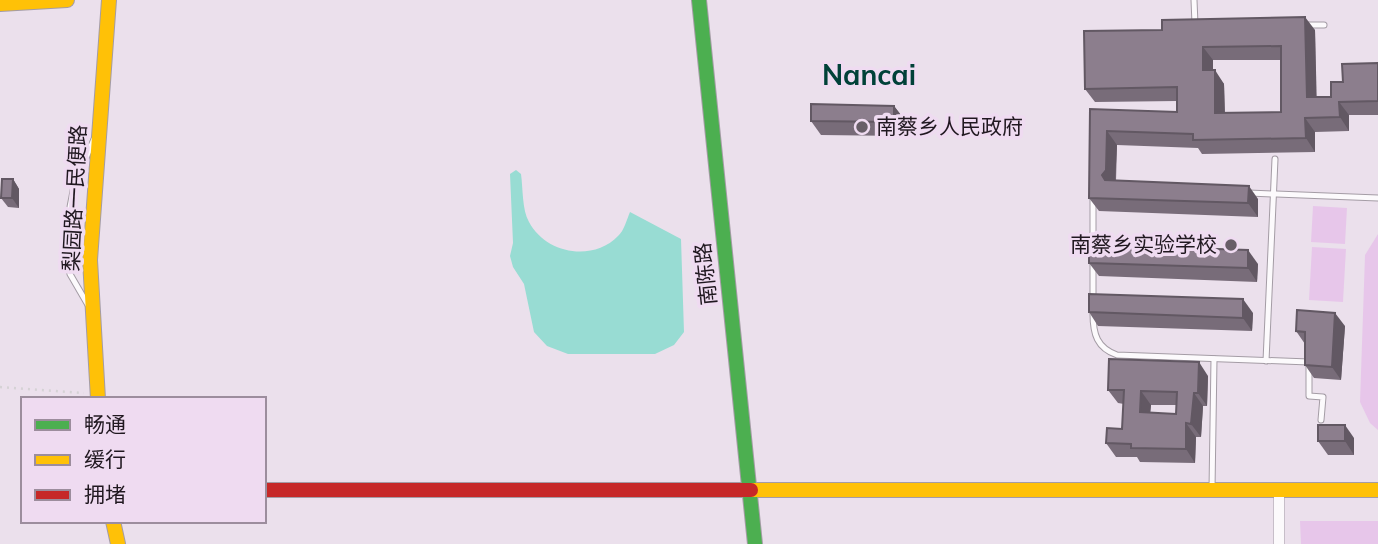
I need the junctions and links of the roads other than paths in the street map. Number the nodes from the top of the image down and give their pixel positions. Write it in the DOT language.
graph roads {
  1 [pos="68,0"];
  2 [pos="109,0"];
  3 [pos="699,0"];
  4 [pos="1194,0"];
  5 [pos="0,4"];
  6 [pos="1298,25"];
  7 [pos="1324,25"];
  8 [pos="1195,27"];
  9 [pos="1208,27"];
  10 [pos="1185,28"];
  11 [pos="100,124"];
  12 [pos="1275,159"];
  13 [pos="1093,188"];
  14 [pos="1248,193"];
  15 [pos="1274,194"];
  16 [pos="1378,198"];
  17 [pos="93,313"];
  18 [pos="1214,359"];
  19 [pos="1266,361"];
  20 [pos="98,396"];
  21 [pos="1321,420"];
  22 [pos="750,489"];
  23 [pos="1212,489"];
  24 [pos="1279,489"];
  25 [pos="266,490"];
  26 [pos="1378,490"];
  27 [pos="113,523"];
  28 [pos="118,544"];
  29 [pos="755,544"];
  30 [pos="1279,544"];
  1 -- 5 [label="street"];
  2 -- 11 [label="street, 梨园路一民便路"];
  3 -- 22 [label="street, 南陈路"];
  4 -- 8 [label="lane"];
  6 -- 7 [label="lane"];
  8 -- 9 [label="lane"];
  8 -- 10 [label="lane"];
  11 -- 17 [label="street, 梨园路一民便路"];
  11 -- 17 [label="lane"];
  12 -- 15 [label="lane"];
  13 -- 18 [label="lane"];
  14 -- 15 [label="lane"];
  15 -- 16 [label="lane"];
  15 -- 19 [label="lane"];
  17 -- 20 [label="street, 梨园路一民便路"];
  18 -- 19 [label="lane"];
  18 -- 23 [label="lane"];
  19 -- 21 [label="lane"];
  22 -- 23 [label="street"];
  22 -- 25 [label="street"];
  22 -- 29 [label="street, 南陈路"];
  23 -- 24 [label="street"];
  24 -- 26 [label="street"];
  24 -- 30 [label="street"];
  27 -- 28 [label="street"];
}
